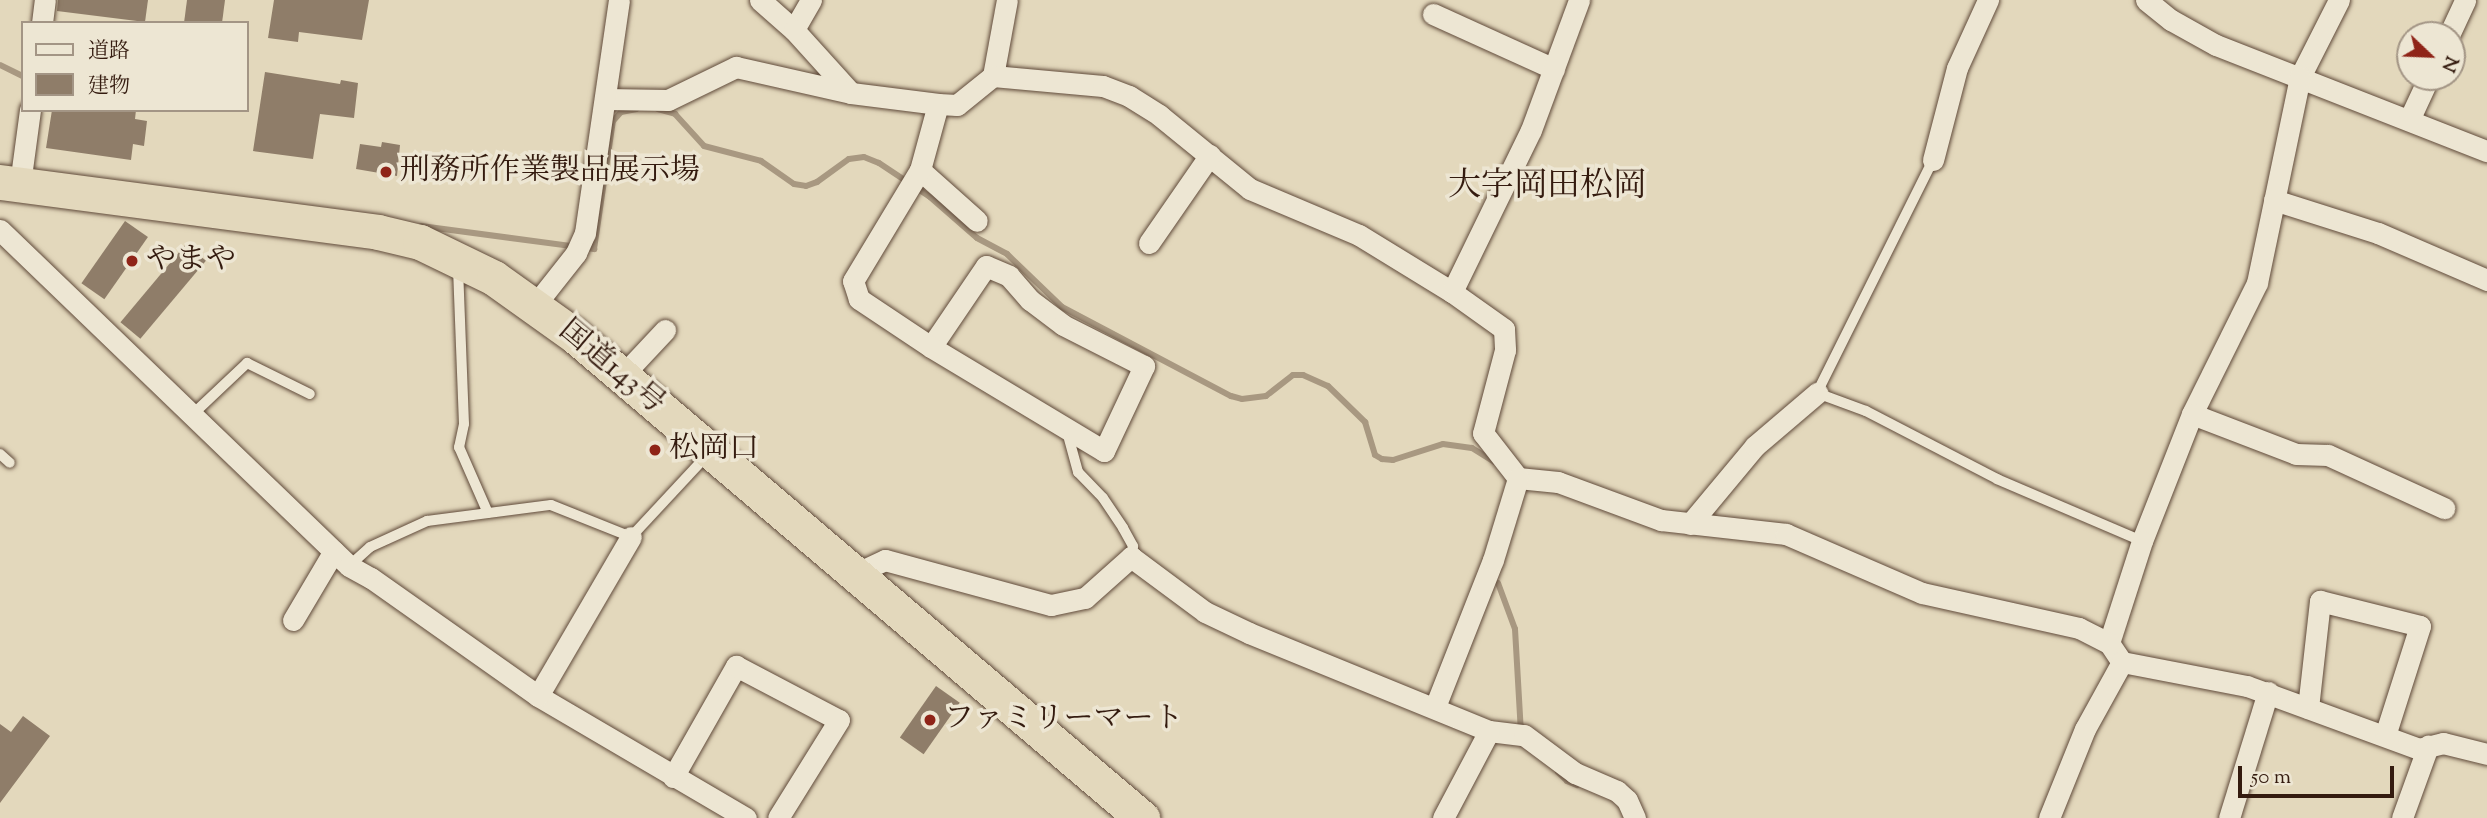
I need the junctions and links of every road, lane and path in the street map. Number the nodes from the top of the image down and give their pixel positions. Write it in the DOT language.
graph roads {
  1 [pos="45,0"];
  2 [pos="619,0"];
  3 [pos="760,0"];
  4 [pos="811,0"];
  5 [pos="1007,0"];
  6 [pos="1579,0"];
  7 [pos="1988,0"];
  8 [pos="2146,0"];
  9 [pos="2339,0"];
  10 [pos="2466,0"];
  11 [pos="1433,14"];
  12 [pos="42,21"];
  13 [pos="2456,21"];
  14 [pos="794,30"];
  15 [pos="1554,69"];
  16 [pos="993,76"];
  17 [pos="2300,77"];
  18 [pos="2423,91"];
  19 [pos="851,93"];
  20 [pos="606,99"];
  21 [pos="938,104"];
  22 [pos="29,112"];
  23 [pos="2409,120"];
  24 [pos="2487,151"];
  25 [pos="1210,155"];
  26 [pos="1933,160"];
  27 [pos="915,178"];
  28 [pos="10,183"];
  29 [pos="2274,200"];
  30 [pos="977,222"];
  31 [pos="1,232"];
  32 [pos="1149,243"];
  33 [pos="458,258"];
  34 [pos="2487,280"];
  35 [pos="1452,292"];
  36 [pos="534,305"];
  37 [pos="665,330"];
  38 [pos="931,347"];
  39 [pos="622,376"];
  40 [pos="1818,393"];
  41 [pos="310,394"];
  42 [pos="2192,414"];
  43 [pos="192,415"];
  44 [pos="1066,428"];
  45 [pos="710,452"];
  46 [pos="0,454"];
  47 [pos="10,463"];
  48 [pos="1518,478"];
  49 [pos="2444,508"];
  50 [pos="488,513"];
  51 [pos="1690,524"];
  52 [pos="631,537"];
  53 [pos="2141,541"];
  54 [pos="1131,557"];
  55 [pos="342,559"];
  56 [pos="855,574"];
  57 [pos="293,620"];
  58 [pos="2109,643"];
  59 [pos="2122,662"];
  60 [pos="2267,692"];
  61 [pos="538,696"];
  62 [pos="1435,707"];
  63 [pos="2308,708"];
  64 [pos="1489,731"];
  65 [pos="2385,736"];
  66 [pos="2428,746"];
  67 [pos="2487,754"];
  68 [pos="673,777"];
  69 [pos="746,818"];
  70 [pos="778,818"];
  71 [pos="1142,818"];
  72 [pos="1443,818"];
  73 [pos="1635,818"];
  74 [pos="2049,818"];
  75 [pos="2229,818"];
  76 [pos="2402,818"];
  1 -- 12 [label="street"];
  2 -- 20 [label="street"];
  3 -- 14 [label="street"];
  4 -- 14 [label="street"];
  5 -- 16 [label="street"];
  6 -- 15 [label="street"];
  7 -- 26 [label="street"];
  8 -- 17 [label="street"];
  9 -- 17 [label="street"];
  10 -- 13 [label="street"];
  11 -- 15 [label="street"];
  14 -- 19 [label="street"];
  15 -- 35 [label="street"];
  16 -- 21 [label="street"];
  16 -- 25 [label="street"];
  17 -- 23 [label="street"];
  17 -- 29 [label="street"];
  18 -- 23 [label="street"];
  19 -- 20 [label="street"];
  19 -- 21 [label="street"];
  20 -- 36 [label="street"];
  21 -- 27 [label="street"];
  22 -- 28 [label="street"];
  23 -- 24 [label="street"];
  25 -- 32 [label="street"];
  25 -- 35 [label="street"];
  26 -- 40 [label="lane"];
  27 -- 30 [label="street"];
  27 -- 38 [label="street"];
  28 -- 33 [label="highway, 国道143号"];
  29 -- 34 [label="street"];
  29 -- 42 [label="street"];
  31 -- 43 [label="street"];
  33 -- 36 [label="highway, 国道143号"];
  33 -- 50 [label="lane"];
  35 -- 48 [label="street"];
  36 -- 39 [label="highway, 国道143号"];
  37 -- 39 [label="street"];
  38 -- 44 [label="street"];
  38 -- 44 [label="street"];
  39 -- 45 [label="highway, 国道143号"];
  40 -- 51 [label="street"];
  40 -- 53 [label="lane"];
  41 -- 43 [label="lane"];
  42 -- 49 [label="street"];
  42 -- 53 [label="street"];
  43 -- 55 [label="street"];
  44 -- 54 [label="lane"];
  45 -- 52 [label="lane"];
  45 -- 56 [label="highway, 国道143号"];
  46 -- 47 [label="lane"];
  48 -- 51 [label="street"];
  48 -- 62 [label="street"];
  50 -- 52 [label="lane"];
  50 -- 55 [label="lane"];
  51 -- 58 [label="street"];
  52 -- 61 [label="street"];
  53 -- 58 [label="street"];
  54 -- 56 [label="street"];
  54 -- 62 [label="street"];
  55 -- 57 [label="street"];
  55 -- 61 [label="street"];
  56 -- 71 [label="highway, 国道143号"];
  58 -- 59 [label="street"];
  59 -- 60 [label="street"];
  59 -- 74 [label="street"];
  60 -- 63 [label="street"];
  60 -- 75 [label="street"];
  61 -- 68 [label="street"];
  62 -- 64 [label="street"];
  63 -- 65 [label="street"];
  63 -- 65 [label="street"];
  64 -- 72 [label="street"];
  64 -- 73 [label="street"];
  65 -- 66 [label="street"];
  66 -- 67 [label="street"];
  66 -- 76 [label="street"];
  68 -- 69 [label="street"];
  68 -- 70 [label="street"];
}
